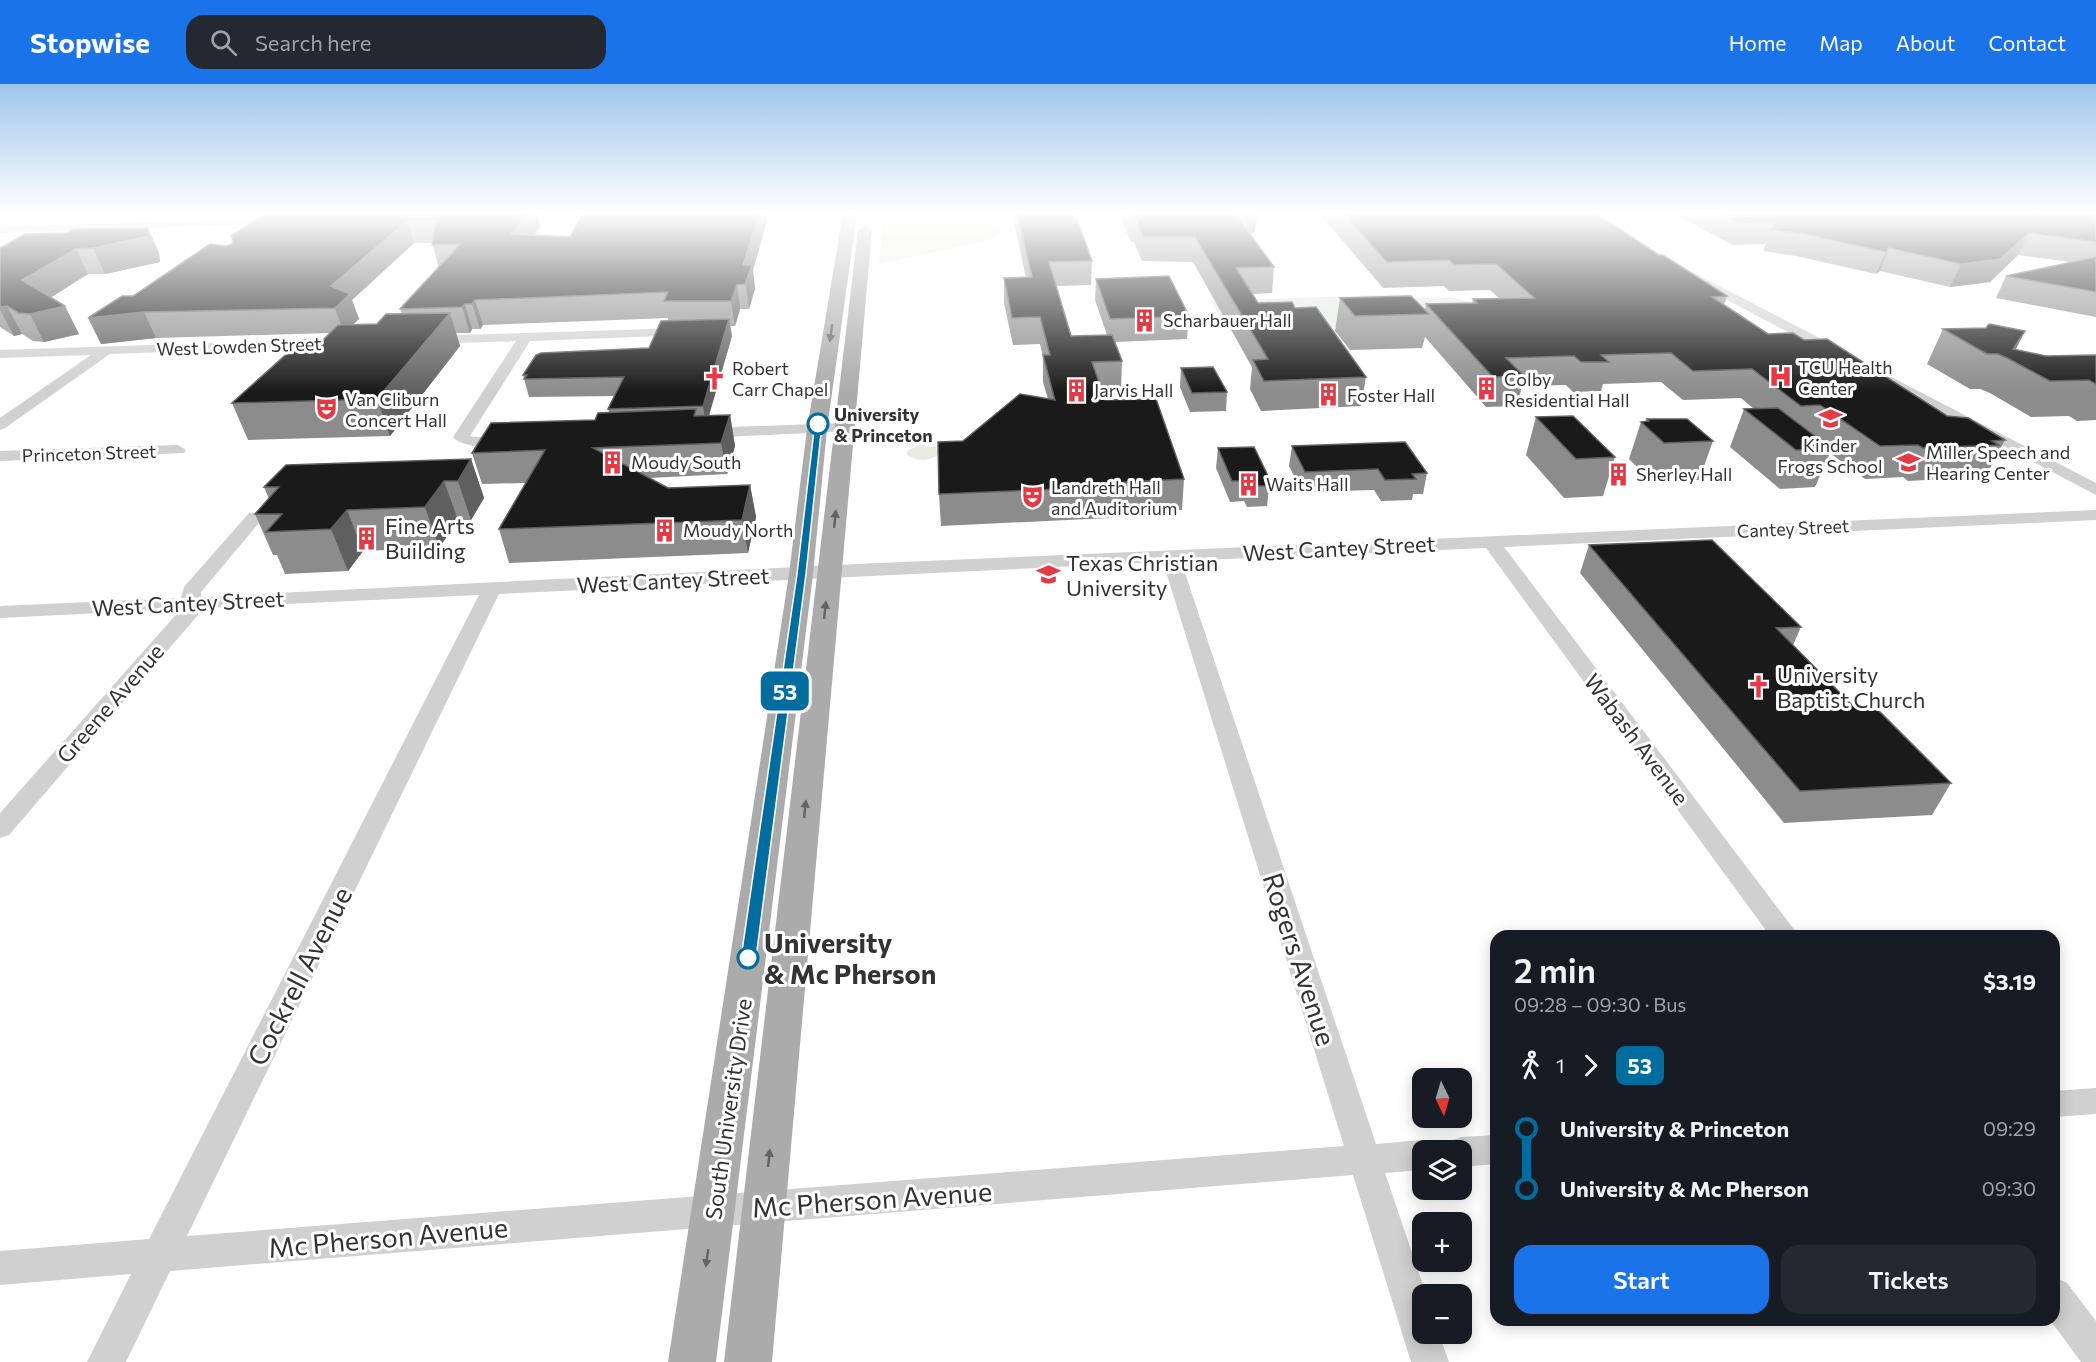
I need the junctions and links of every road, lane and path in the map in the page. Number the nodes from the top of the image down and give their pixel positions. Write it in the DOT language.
graph roads {
  1 [pos="841,273"];
  2 [pos="861,273"];
  3 [pos="1685,273"];
  4 [pos="705,331"];
  5 [pos="526,337"];
  6 [pos="410,341"];
  7 [pos="344,343"];
  8 [pos="106,351"];
  9 [pos="0,354"];
  10 [pos="0,425"];
  11 [pos="844,428"];
  12 [pos="817,429"];
  13 [pos="689,433"];
  14 [pos="526,439"];
  15 [pos="178,450"];
  16 [pos="0,456"];
  17 [pos="2096,490"];
  18 [pos="2096,515"];
  19 [pos="255,517"];
  20 [pos="1490,542"];
  21 [pos="1170,556"];
  22 [pos="815,573"];
  23 [pos="492,589"];
  24 [pos="190,602"];
  25 [pos="0,612"];
  26 [pos="0,829"];
  27 [pos="1781,930"];
  28 [pos="2096,1101"];
  29 [pos="2060,1104"];
  30 [pos="1490,1150"];
  31 [pos="1472,1151"];
  32 [pos="1412,1156"];
  33 [pos="1365,1160"];
  34 [pos="764,1207"];
  35 [pos="713,1211"];
  36 [pos="159,1256"];
  37 [pos="0,1268"];
  38 [pos="2060,1303"];
  39 [pos="2096,1352"];
  40 [pos="106,1362"];
  41 [pos="692,1362"];
  42 [pos="748,1362"];
  43 [pos="1430,1362"];
  1 -- 12 [label="main road, South University Drive, one-way"];
  2 -- 11 [label="main road, South University Drive"];
  3 -- 17 [label="street"];
  4 -- 5 [label="street"];
  5 -- 6 [label="street"];
  5 -- 14 [label="street"];
  7 -- 8 [label="street, West Lowden Street"];
  8 -- 9 [label="street, West Lowden Street"];
  8 -- 10 [label="street"];
  11 -- 12 [label="street"];
  22 -- 11 [label="main road, South University Drive, one-way"];
  12 -- 13 [label="street"];
  12 -- 22 [label="main road, South University Drive"];
  15 -- 16 [label="street, Princeton Street"];
  18 -- 20 [label="street, Cantey Street"];
  19 -- 24 [label="street, Greene Avenue"];
  20 -- 21 [label="street, West Cantey Street"];
  20 -- 27 [label="street, Wabash Avenue"];
  21 -- 22 [label="street, West Cantey Street"];
  21 -- 33 [label="street, Rogers Avenue"];
  22 -- 23 [label="street, West Cantey Street"];
  34 -- 22 [label="main road, South University Drive, one-way"];
  22 -- 35 [label="main road, South University Drive"];
  23 -- 24 [label="street, West Cantey Street"];
  23 -- 36 [label="street, Cockrell Avenue"];
  24 -- 25 [label="street, West Cantey Street"];
  24 -- 26 [label="street, Greene Avenue"];
  28 -- 29 [label="street"];
  30 -- 31 [label="street"];
  32 -- 33 [label="street, Mc Pherson Avenue"];
  33 -- 34 [label="street, Mc Pherson Avenue"];
  33 -- 43 [label="street, Rogers Avenue"];
  34 -- 35 [label="street, Mc Pherson Avenue"];
  34 -- 42 [label="main road, South University Drive"];
  35 -- 36 [label="street, Mc Pherson Avenue"];
  35 -- 41 [label="main road, South University Drive, one-way"];
  36 -- 37 [label="street, Mc Pherson Avenue"];
  36 -- 40 [label="street, Cockrell Avenue"];
  38 -- 39 [label="street"];
}
